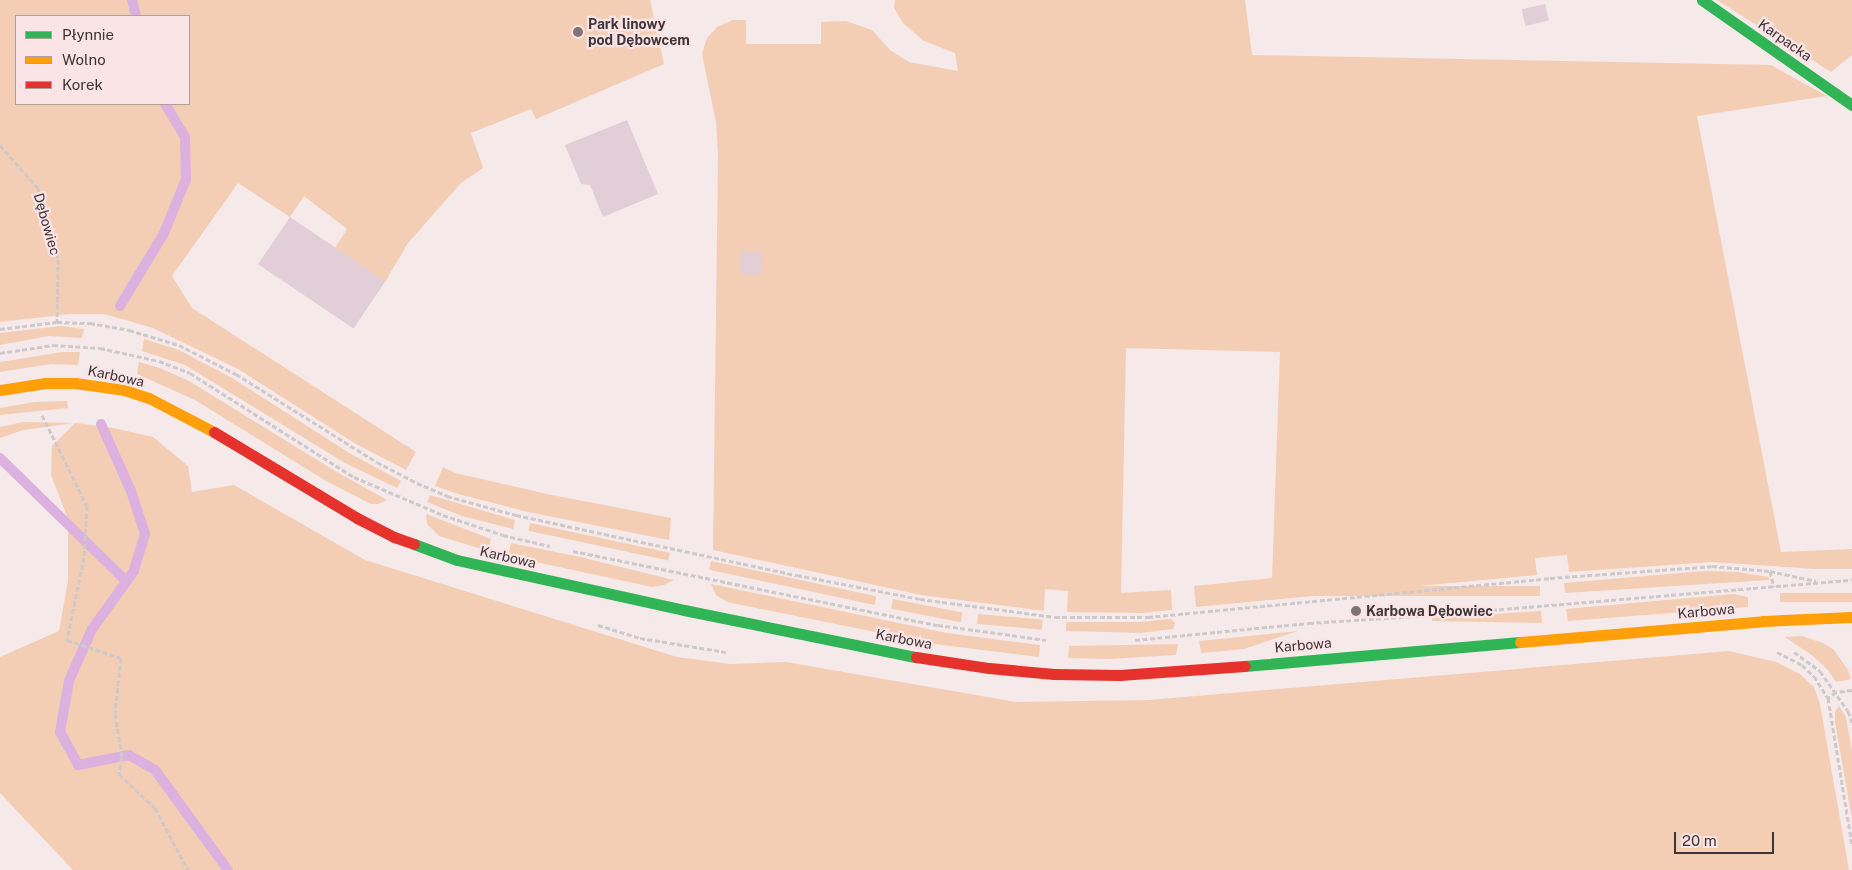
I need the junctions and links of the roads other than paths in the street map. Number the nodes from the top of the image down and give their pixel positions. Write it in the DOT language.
graph roads {
  1 [pos="1702,0"];
  2 [pos="1852,105"];
  3 [pos="0,390"];
  4 [pos="1852,617"];
  1 -- 2 [label="street, Karpacka"];
  3 -- 4 [label="street, Karbowa"];
}
